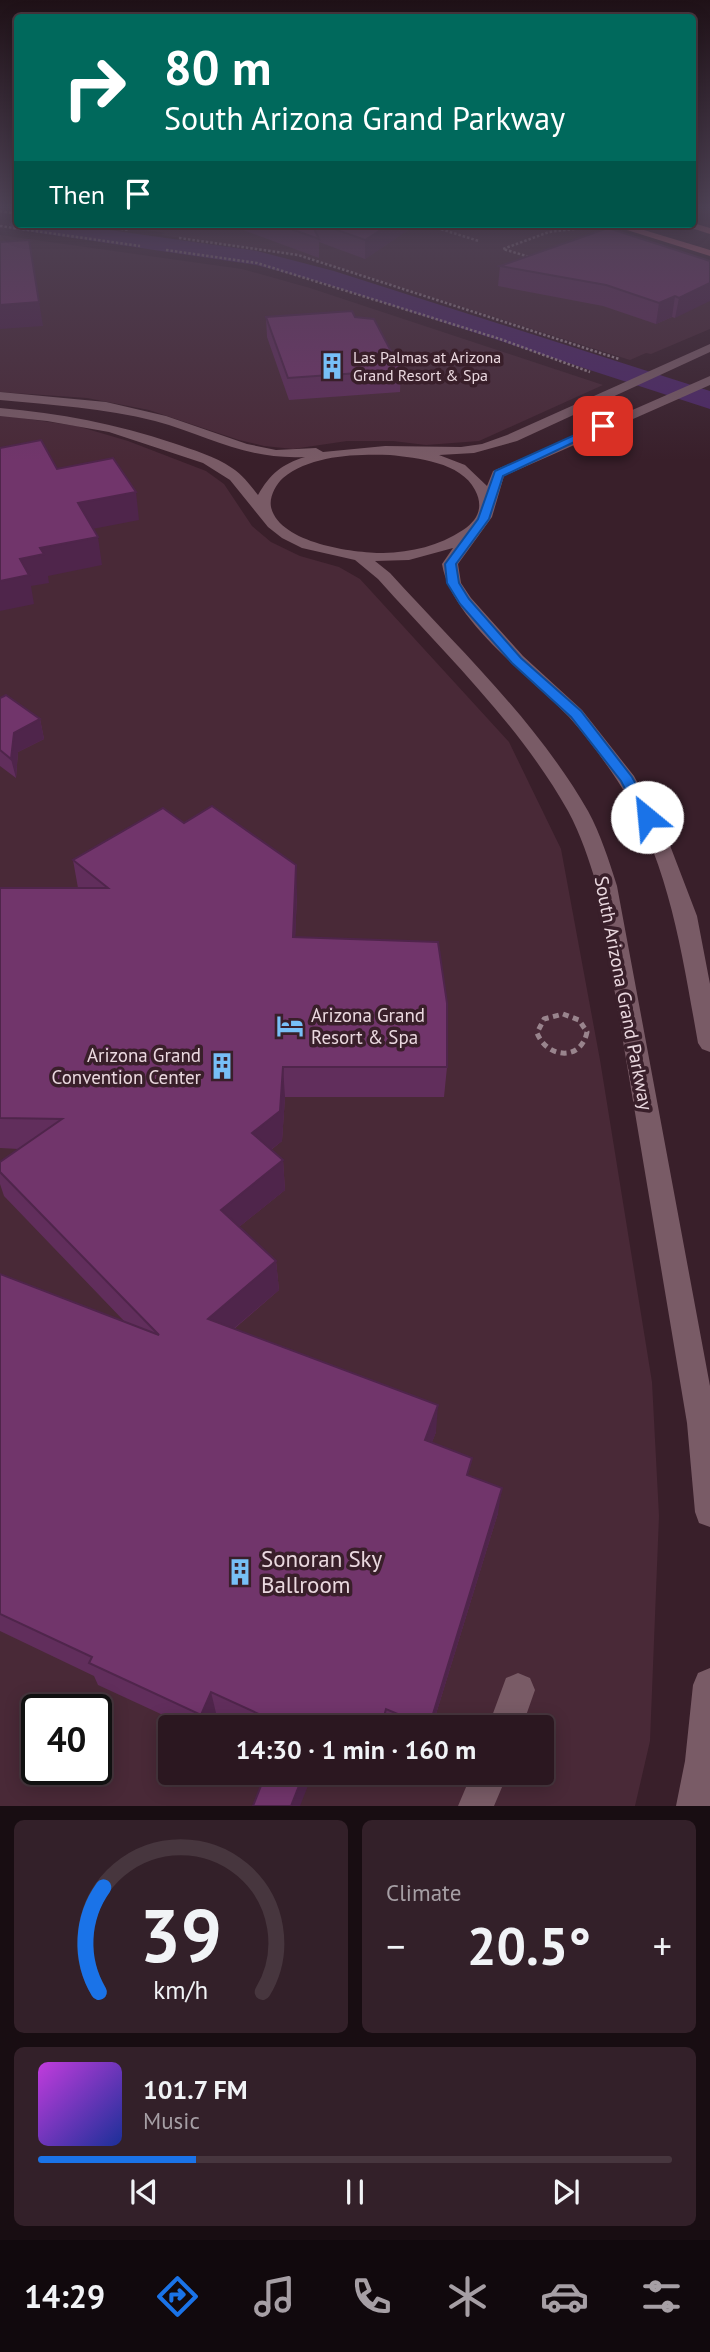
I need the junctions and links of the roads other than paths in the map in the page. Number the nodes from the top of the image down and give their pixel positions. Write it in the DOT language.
graph roads {
  1 [pos="710,348"];
  2 [pos="710,380"];
  3 [pos="0,396"];
  4 [pos="0,412"];
  5 [pos="385,450"];
  6 [pos="349,451"];
  7 [pos="488,508"];
  8 [pos="267,516"];
  9 [pos="474,530"];
  10 [pos="359,556"];
  11 [pos="710,1044"];
  12 [pos="710,1512"];
  13 [pos="710,1685"];
  14 [pos="518,1690"];
  15 [pos="509,1715"];
  16 [pos="485,1785"];
  17 [pos="476,1806"];
  18 [pos="694,1806"];
  1 -- 5 [label="street"];
  2 -- 7 [label="street"];
  3 -- 6 [label="street"];
  4 -- 8 [label="street"];
  5 -- 6 [label="street"];
  5 -- 7 [label="street"];
  6 -- 8 [label="street"];
  7 -- 9 [label="street"];
  8 -- 10 [label="street"];
  9 -- 10 [label="street"];
  9 -- 11 [label="street"];
  10 -- 12 [label="street, South Arizona Grand Parkway"];
  13 -- 18 [label="street"];
  14 -- 15 [label="street"];
  16 -- 17 [label="street"];
}
